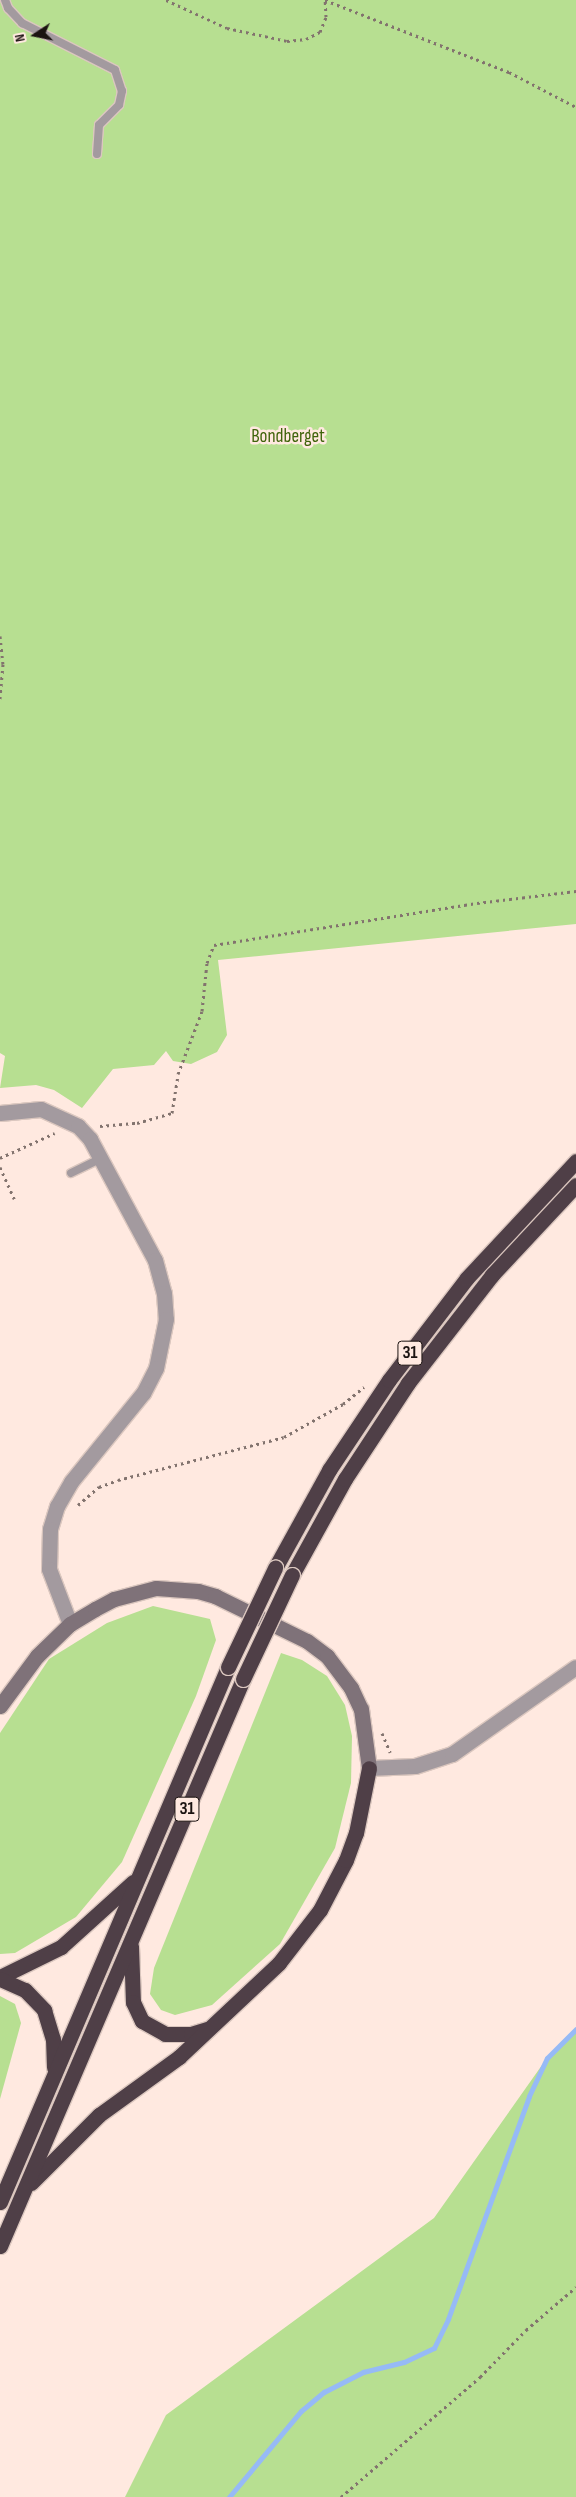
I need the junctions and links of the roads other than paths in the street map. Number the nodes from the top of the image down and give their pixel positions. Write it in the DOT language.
graph roads {
  1 [pos="5,0"];
  2 [pos="97,154"];
  3 [pos="0,1113"];
  4 [pos="102,1158"];
  5 [pos="576,1161"];
  6 [pos="71,1173"];
  7 [pos="576,1185"];
  8 [pos="70,1624"];
  9 [pos="576,1667"];
  10 [pos="0,1706"];
  11 [pos="369,1768"];
  12 [pos="138,1877"];
  13 [pos="132,1939"];
  14 [pos="0,1978"];
  15 [pos="211,2028"];
  16 [pos="54,2075"];
  17 [pos="23,2192"];
  18 [pos="0,2202"];
  19 [pos="0,2246"];
  1 -- 2 [label="lane"];
  3 -- 4 [label="street"];
  4 -- 6 [label="lane"];
  4 -- 8 [label="street"];
  5 -- 12 [label="highway, 31, bridge"];
  7 -- 13 [label="highway, 31, bridge"];
  8 -- 10 [label="street"];
  8 -- 11 [label="street"];
  9 -- 11 [label="street"];
  11 -- 15 [label="highway"];
  12 -- 14 [label="highway"];
  12 -- 16 [label="highway, 31"];
  13 -- 15 [label="highway"];
  13 -- 17 [label="highway, 31"];
  14 -- 16 [label="highway"];
  15 -- 17 [label="highway"];
  16 -- 18 [label="highway, 31"];
  17 -- 19 [label="highway, 31"];
}
